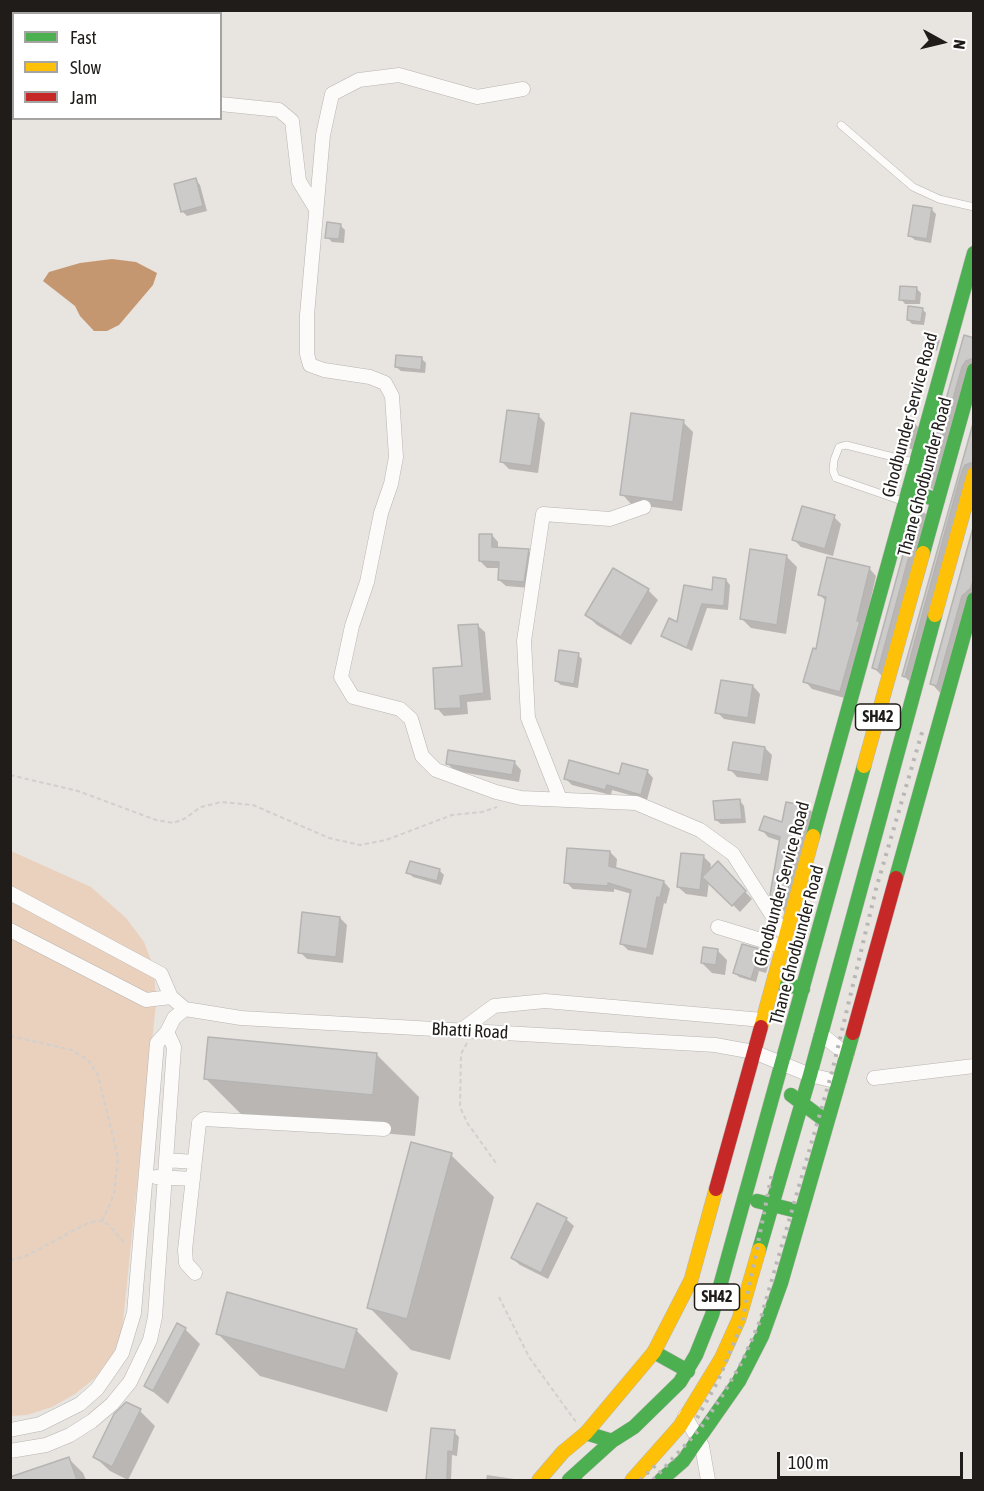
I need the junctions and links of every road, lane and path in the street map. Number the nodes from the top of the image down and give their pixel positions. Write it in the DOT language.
graph roads {
  1 [pos="523,89"];
  2 [pos="222,104"];
  3 [pos="841,125"];
  4 [pos="974,207"];
  5 [pos="316,209"];
  6 [pos="974,253"];
  7 [pos="974,370"];
  8 [pos="916,463"];
  9 [pos="974,474"];
  10 [pos="907,497"];
  11 [pos="938,500"];
  12 [pos="644,507"];
  13 [pos="969,507"];
  14 [pos="974,598"];
  15 [pos="10,776"];
  16 [pos="512,796"];
  17 [pos="560,799"];
  18 [pos="10,893"];
  19 [pos="717,927"];
  20 [pos="10,930"];
  21 [pos="785,942"];
  22 [pos="774,981"];
  23 [pos="803,989"];
  24 [pos="171,997"];
  25 [pos="185,1009"];
  26 [pos="763,1020"];
  27 [pos="467,1031"];
  28 [pos="167,1032"];
  29 [pos="820,1034"];
  30 [pos="10,1036"];
  31 [pos="754,1052"];
  32 [pos="847,1055"];
  33 [pos="782,1065"];
  34 [pos="974,1066"];
  35 [pos="810,1075"];
  36 [pos="874,1078"];
  37 [pos="839,1082"];
  38 [pos="777,1084"];
  39 [pos="801,1102"];
  40 [pos="827,1122"];
  41 [pos="384,1130"];
  42 [pos="166,1160"];
  43 [pos="194,1162"];
  44 [pos="496,1163"];
  45 [pos="146,1177"];
  46 [pos="165,1178"];
  47 [pos="192,1179"];
  48 [pos="745,1197"];
  49 [pos="771,1204"];
  50 [pos="801,1212"];
  51 [pos="102,1221"];
  52 [pos="141,1239"];
  53 [pos="160,1241"];
  54 [pos="139,1255"];
  55 [pos="10,1260"];
  56 [pos="195,1273"];
  57 [pos="499,1297"];
  58 [pos="654,1352"];
  59 [pos="113,1369"];
  60 [pos="688,1371"];
  61 [pos="130,1382"];
  62 [pos="685,1416"];
  63 [pos="10,1430"];
  64 [pos="586,1433"];
  65 [pos="698,1439"];
  66 [pos="612,1441"];
  67 [pos="10,1451"];
  68 [pos="573,1478"];
  69 [pos="539,1480"];
  70 [pos="632,1480"];
  71 [pos="661,1480"];
  72 [pos="708,1480"];
  1 -- 5 [label="street"];
  2 -- 5 [label="street"];
  3 -- 4 [label="lane"];
  5 -- 16 [label="street"];
  6 -- 8 [label="main road, Ghodbunder Service Road"];
  7 -- 11 [label="main road, Thane Ghodbunder Road / SH42"];
  8 -- 10 [label="main road, Ghodbunder Service Road"];
  8 -- 10 [label="lane"];
  9 -- 13 [label="main road, SH42"];
  10 -- 11 [label="main road"];
  10 -- 21 [label="main road, Ghodbunder Service Road"];
  11 -- 23 [label="main road, Thane Ghodbunder Road / SH42"];
  12 -- 17 [label="street"];
  13 -- 29 [label="main road, SH42"];
  14 -- 32 [label="main road"];
  15 -- 16 [label="path"];
  16 -- 17 [label="street"];
  17 -- 21 [label="street"];
  18 -- 24 [label="street"];
  19 -- 21 [label="street"];
  20 -- 24 [label="street"];
  21 -- 22 [label="main road, Ghodbunder Service Road"];
  22 -- 23 [label="main road"];
  22 -- 26 [label="main road, Ghodbunder Service Road"];
  23 -- 33 [label="main road, Thane Ghodbunder Road / SH42"];
  24 -- 25 [label="street"];
  25 -- 27 [label="street, Bhatti Road"];
  25 -- 28 [label="street"];
  26 -- 27 [label="street"];
  26 -- 31 [label="main road, Ghodbunder Service Road"];
  27 -- 31 [label="street, Bhatti Road"];
  27 -- 44 [label="path"];
  28 -- 42 [label="street"];
  28 -- 45 [label="street"];
  29 -- 32 [label="street"];
  29 -- 35 [label="main road, SH42"];
  30 -- 51 [label="path"];
  31 -- 33 [label="street, Bhatti Road"];
  31 -- 58 [label="main road, Ghodbunder Service Road"];
  32 -- 37 [label="main road"];
  33 -- 35 [label="street, Bhatti Road"];
  33 -- 38 [label="main road, Thane Ghodbunder Road / SH42"];
  34 -- 36 [label="street"];
  35 -- 37 [label="street, Bhatti Road"];
  35 -- 39 [label="main road, SH42"];
  37 -- 40 [label="main road"];
  38 -- 39 [label="main road"];
  38 -- 48 [label="main road, Thane Ghodbunder Road / SH42"];
  39 -- 40 [label="main road"];
  39 -- 49 [label="main road, SH42"];
  40 -- 50 [label="main road"];
  41 -- 43 [label="street"];
  42 -- 43 [label="street"];
  42 -- 46 [label="street"];
  43 -- 47 [label="street"];
  45 -- 46 [label="street"];
  45 -- 52 [label="street"];
  46 -- 47 [label="street"];
  46 -- 53 [label="street"];
  47 -- 56 [label="street"];
  48 -- 49 [label="main road"];
  48 -- 60 [label="main road, Thane Ghodbunder Road / SH42"];
  49 -- 50 [label="main road"];
  49 -- 62 [label="main road, SH42"];
  50 -- 65 [label="main road"];
  51 -- 54 [label="path"];
  51 -- 55 [label="path"];
  52 -- 53 [label="street"];
  52 -- 54 [label="street"];
  53 -- 61 [label="street"];
  54 -- 59 [label="street"];
  57 -- 64 [label="path"];
  58 -- 60 [label="main road"];
  58 -- 64 [label="main road, Ghodbunder Service Road"];
  59 -- 61 [label="street"];
  59 -- 63 [label="street"];
  60 -- 66 [label="main road, Thane Ghodbunder Road / SH42"];
  61 -- 67 [label="street"];
  62 -- 65 [label="street"];
  62 -- 70 [label="main road, SH42"];
  64 -- 66 [label="main road"];
  64 -- 69 [label="main road, Ghodbunder Service Road"];
  65 -- 71 [label="main road"];
  65 -- 72 [label="street"];
  66 -- 68 [label="main road, Thane Ghodbunder Road / SH42"];
}
